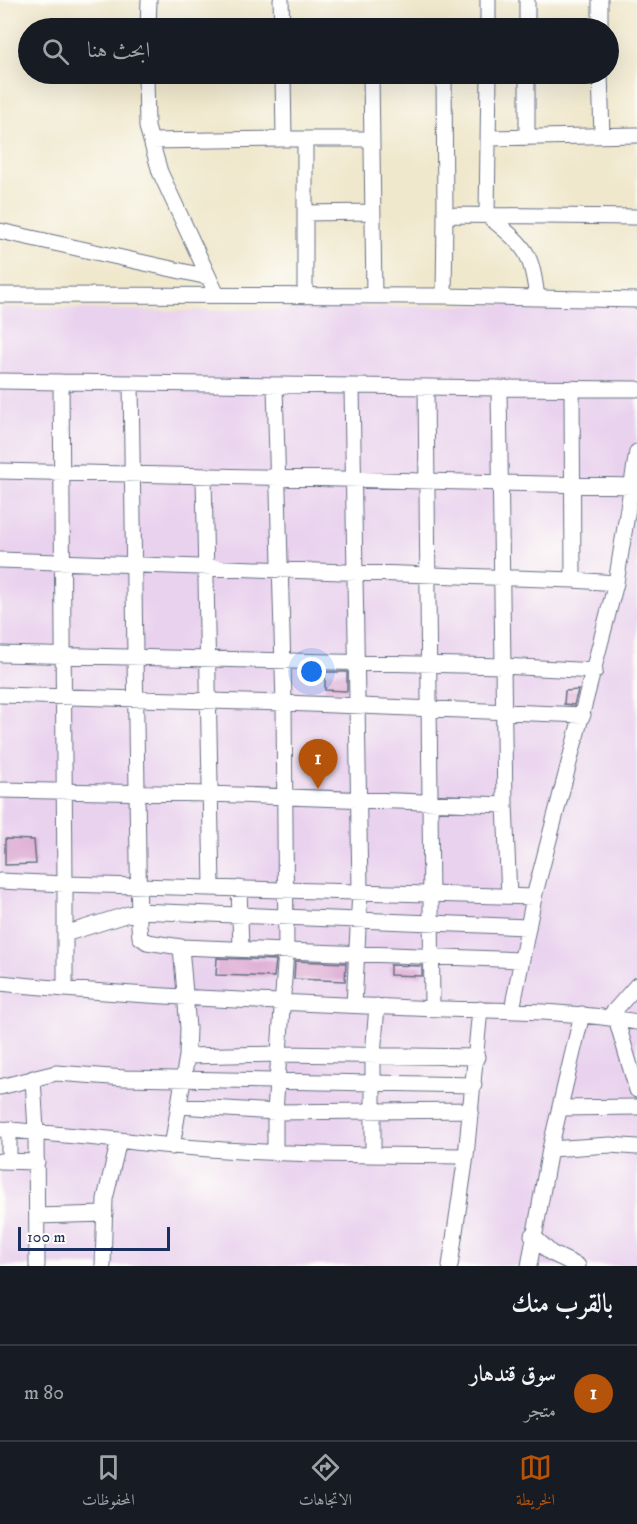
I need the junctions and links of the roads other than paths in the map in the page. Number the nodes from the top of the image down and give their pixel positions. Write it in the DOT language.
graph roads {
  1 [pos="149,0"];
  2 [pos="281,0"];
  3 [pos="488,0"];
  4 [pos="527,0"];
  5 [pos="600,0"];
  6 [pos="148,18"];
  7 [pos="282,18"];
  8 [pos="488,18"];
  9 [pos="527,18"];
  10 [pos="600,18"];
  11 [pos="146,84"];
  12 [pos="283,84"];
  13 [pos="371,84"];
  14 [pos="444,84"];
  15 [pos="489,84"];
  16 [pos="527,84"];
  17 [pos="600,84"];
  18 [pos="602,135"];
  19 [pos="637,135"];
  20 [pos="488,138"];
  21 [pos="527,138"];
  22 [pos="284,139"];
  23 [pos="372,139"];
  24 [pos="304,140"];
  25 [pos="151,141"];
  26 [pos="373,212"];
  27 [pos="305,213"];
  28 [pos="445,215"];
  29 [pos="488,215"];
  30 [pos="637,217"];
  31 [pos="0,231"];
  32 [pos="208,277"];
  33 [pos="0,295"];
  34 [pos="217,295"];
  35 [pos="305,296"];
  36 [pos="374,296"];
  37 [pos="444,296"];
  38 [pos="537,298"];
  39 [pos="637,300"];
  40 [pos="0,381"];
  41 [pos="61,382"];
  42 [pos="131,383"];
  43 [pos="275,386"];
  44 [pos="352,386"];
  45 [pos="426,387"];
  46 [pos="499,388"];
  47 [pos="573,388"];
  48 [pos="637,389"];
  49 [pos="637,452"];
  50 [pos="0,471"];
  51 [pos="62,474"];
  52 [pos="133,474"];
  53 [pos="204,476"];
  54 [pos="278,478"];
  55 [pos="354,479"];
  56 [pos="427,480"];
  57 [pos="501,483"];
  58 [pos="575,485"];
  59 [pos="632,486"];
  60 [pos="0,560"];
  61 [pos="62,563"];
  62 [pos="134,564"];
  63 [pos="207,566"];
  64 [pos="280,569"];
  65 [pos="354,571"];
  66 [pos="430,574"];
  67 [pos="502,577"];
  68 [pos="573,580"];
  69 [pos="616,583"];
  70 [pos="0,654"];
  71 [pos="64,656"];
  72 [pos="136,657"];
  73 [pos="208,661"];
  74 [pos="282,661"];
  75 [pos="356,662"];
  76 [pos="430,665"];
  77 [pos="503,666"];
  78 [pos="595,671"];
  79 [pos="0,695"];
  80 [pos="65,696"];
  81 [pos="136,698"];
  82 [pos="209,701"];
  83 [pos="284,703"];
  84 [pos="356,706"];
  85 [pos="430,708"];
  86 [pos="503,711"];
  87 [pos="583,715"];
  88 [pos="0,790"];
  89 [pos="65,791"];
  90 [pos="138,793"];
  91 [pos="210,794"];
  92 [pos="285,797"];
  93 [pos="358,798"];
  94 [pos="432,801"];
  95 [pos="505,805"];
  96 [pos="0,881"];
  97 [pos="65,884"];
  98 [pos="138,886"];
  99 [pos="212,887"];
  100 [pos="239,888"];
  101 [pos="284,890"];
  102 [pos="360,891"];
  103 [pos="433,894"];
  104 [pos="509,896"];
  105 [pos="534,897"];
  106 [pos="138,911"];
  107 [pos="240,916"];
  108 [pos="285,919"];
  109 [pos="359,921"];
  110 [pos="433,925"];
  111 [pos="528,927"];
  112 [pos="65,934"];
  113 [pos="181,947"];
  114 [pos="240,948"];
  115 [pos="286,950"];
  116 [pos="357,953"];
  117 [pos="433,956"];
  118 [pos="521,960"];
  119 [pos="0,983"];
  120 [pos="637,985"];
  121 [pos="65,989"];
  122 [pos="187,999"];
  123 [pos="284,1003"];
  124 [pos="354,1005"];
  125 [pos="377,1006"];
  126 [pos="432,1008"];
  127 [pos="480,1009"];
  128 [pos="512,1011"];
  129 [pos="582,1014"];
  130 [pos="613,1017"];
  131 [pos="637,1022"];
  132 [pos="280,1054"];
  133 [pos="373,1055"];
  134 [pos="187,1056"];
  135 [pos="477,1057"];
  136 [pos="33,1078"];
  137 [pos="183,1079"];
  138 [pos="277,1081"];
  139 [pos="373,1082"];
  140 [pos="474,1085"];
  141 [pos="0,1087"];
  142 [pos="637,1090"];
  143 [pos="179,1106"];
  144 [pos="637,1107"];
  145 [pos="560,1108"];
  146 [pos="372,1110"];
  147 [pos="471,1110"];
  148 [pos="275,1112"];
  149 [pos="5,1129"];
  150 [pos="36,1131"];
  151 [pos="119,1140"];
  152 [pos="172,1147"];
  153 [pos="637,1147"];
  154 [pos="550,1149"];
  155 [pos="275,1153"];
  156 [pos="374,1155"];
  157 [pos="466,1156"];
  158 [pos="4,1161"];
  159 [pos="36,1162"];
  160 [pos="105,1214"];
  161 [pos="37,1216"];
  162 [pos="532,1235"];
  163 [pos="37,1266"];
  164 [pos="103,1266"];
  165 [pos="450,1266"];
  166 [pos="529,1266"];
  167 [pos="578,1266"];
  1 -- 6 [label="street"];
  2 -- 7 [label="street"];
  3 -- 8 [label="street"];
  4 -- 9 [label="street"];
  5 -- 10 [label="street"];
  11 -- 25 [label="street"];
  12 -- 22 [label="street"];
  13 -- 23 [label="street"];
  14 -- 28 [label="street"];
  15 -- 20 [label="street"];
  16 -- 21 [label="street"];
  17 -- 18 [label="street"];
  18 -- 19 [label="street"];
  18 -- 21 [label="street"];
  20 -- 21 [label="street"];
  20 -- 29 [label="street"];
  22 -- 24 [label="street"];
  22 -- 25 [label="street"];
  23 -- 24 [label="street"];
  23 -- 26 [label="street"];
  24 -- 27 [label="street"];
  25 -- 32 [label="street"];
  26 -- 27 [label="street"];
  26 -- 36 [label="street"];
  27 -- 35 [label="street"];
  28 -- 29 [label="street"];
  28 -- 37 [label="street"];
  29 -- 30 [label="street"];
  29 -- 38 [label="street"];
  31 -- 32 [label="street"];
  32 -- 34 [label="street"];
  33 -- 34 [label="street"];
  34 -- 35 [label="street"];
  35 -- 36 [label="street"];
  36 -- 37 [label="street"];
  37 -- 38 [label="street"];
  38 -- 39 [label="street"];
  40 -- 41 [label="street"];
  41 -- 42 [label="street"];
  41 -- 51 [label="street"];
  42 -- 43 [label="street"];
  42 -- 52 [label="street"];
  43 -- 44 [label="street"];
  43 -- 54 [label="street"];
  44 -- 45 [label="street"];
  44 -- 55 [label="street"];
  45 -- 46 [label="street"];
  45 -- 56 [label="street"];
  46 -- 47 [label="street"];
  46 -- 57 [label="street"];
  47 -- 48 [label="street"];
  47 -- 58 [label="street"];
  49 -- 59 [label="street"];
  50 -- 51 [label="street"];
  51 -- 52 [label="street"];
  51 -- 61 [label="street"];
  52 -- 53 [label="street"];
  52 -- 62 [label="street"];
  53 -- 54 [label="street"];
  53 -- 63 [label="street"];
  54 -- 55 [label="street"];
  54 -- 64 [label="street"];
  55 -- 56 [label="street"];
  55 -- 65 [label="street"];
  56 -- 57 [label="street"];
  56 -- 66 [label="street"];
  57 -- 58 [label="street"];
  57 -- 67 [label="street"];
  58 -- 59 [label="street"];
  58 -- 68 [label="street"];
  59 -- 69 [label="street"];
  60 -- 61 [label="street"];
  61 -- 62 [label="street"];
  61 -- 71 [label="street"];
  62 -- 63 [label="street"];
  62 -- 72 [label="street"];
  63 -- 64 [label="street"];
  63 -- 73 [label="street"];
  64 -- 65 [label="street"];
  64 -- 74 [label="street"];
  65 -- 66 [label="street"];
  65 -- 75 [label="street"];
  66 -- 67 [label="street"];
  66 -- 76 [label="street"];
  67 -- 68 [label="street"];
  67 -- 77 [label="street"];
  68 -- 69 [label="street"];
  69 -- 78 [label="street"];
  70 -- 71 [label="street"];
  71 -- 72 [label="street"];
  71 -- 80 [label="street"];
  72 -- 73 [label="street"];
  72 -- 81 [label="street"];
  73 -- 74 [label="street"];
  73 -- 82 [label="street"];
  74 -- 75 [label="street"];
  74 -- 83 [label="street"];
  75 -- 76 [label="street"];
  75 -- 84 [label="street"];
  76 -- 77 [label="street"];
  76 -- 85 [label="street"];
  77 -- 78 [label="street"];
  77 -- 86 [label="street"];
  78 -- 87 [label="street"];
  79 -- 80 [label="street"];
  80 -- 81 [label="street"];
  80 -- 89 [label="street"];
  81 -- 82 [label="street"];
  81 -- 90 [label="street"];
  82 -- 83 [label="street"];
  82 -- 91 [label="street"];
  83 -- 84 [label="street"];
  83 -- 92 [label="street"];
  84 -- 85 [label="street"];
  84 -- 93 [label="street"];
  85 -- 86 [label="street"];
  85 -- 94 [label="street"];
  86 -- 87 [label="street"];
  86 -- 95 [label="street"];
  87 -- 105 [label="street"];
  88 -- 89 [label="street"];
  89 -- 90 [label="street"];
  89 -- 97 [label="street"];
  90 -- 91 [label="street"];
  90 -- 98 [label="street"];
  91 -- 92 [label="street"];
  91 -- 99 [label="street"];
  92 -- 93 [label="street"];
  92 -- 101 [label="street"];
  93 -- 94 [label="street"];
  93 -- 102 [label="street"];
  94 -- 95 [label="street"];
  94 -- 103 [label="street"];
  95 -- 104 [label="street"];
  96 -- 97 [label="street"];
  97 -- 98 [label="street"];
  97 -- 112 [label="street"];
  98 -- 99 [label="street"];
  98 -- 106 [label="street"];
  99 -- 100 [label="street"];
  100 -- 101 [label="street"];
  100 -- 107 [label="street"];
  101 -- 102 [label="street"];
  101 -- 108 [label="street"];
  102 -- 103 [label="street"];
  102 -- 109 [label="street"];
  103 -- 104 [label="street"];
  103 -- 110 [label="street"];
  104 -- 105 [label="street"];
  105 -- 111 [label="street"];
  106 -- 107 [label="street"];
  106 -- 112 [label="street"];
  106 -- 113 [label="street"];
  107 -- 108 [label="street"];
  107 -- 114 [label="street"];
  108 -- 109 [label="street"];
  108 -- 115 [label="street"];
  109 -- 110 [label="street"];
  109 -- 116 [label="street"];
  110 -- 111 [label="street"];
  110 -- 117 [label="street"];
  111 -- 118 [label="street"];
  112 -- 121 [label="street"];
  113 -- 114 [label="street"];
  113 -- 122 [label="street"];
  114 -- 115 [label="street"];
  115 -- 116 [label="street"];
  115 -- 123 [label="street"];
  116 -- 117 [label="street"];
  116 -- 124 [label="street"];
  117 -- 118 [label="street"];
  117 -- 126 [label="street"];
  118 -- 128 [label="street"];
  119 -- 121 [label="street"];
  120 -- 130 [label="street"];
  121 -- 122 [label="street"];
  122 -- 123 [label="street"];
  122 -- 134 [label="street"];
  123 -- 124 [label="street"];
  123 -- 132 [label="street"];
  124 -- 125 [label="street"];
  125 -- 126 [label="street"];
  125 -- 133 [label="street"];
  126 -- 127 [label="street"];
  127 -- 128 [label="street"];
  127 -- 135 [label="street"];
  128 -- 129 [label="street"];
  129 -- 130 [label="street"];
  129 -- 145 [label="street"];
  130 -- 131 [label="street"];
  130 -- 142 [label="street"];
  132 -- 133 [label="street"];
  132 -- 134 [label="street"];
  132 -- 138 [label="street"];
  133 -- 135 [label="street"];
  133 -- 139 [label="street"];
  134 -- 137 [label="street"];
  135 -- 140 [label="street"];
  136 -- 137 [label="street"];
  136 -- 141 [label="street"];
  136 -- 150 [label="street"];
  137 -- 138 [label="street"];
  137 -- 143 [label="street"];
  138 -- 139 [label="street"];
  138 -- 148 [label="street"];
  139 -- 140 [label="street"];
  139 -- 146 [label="street"];
  140 -- 147 [label="street"];
  143 -- 148 [label="street"];
  143 -- 152 [label="street"];
  144 -- 145 [label="street"];
  145 -- 154 [label="street"];
  146 -- 147 [label="street"];
  146 -- 148 [label="street"];
  146 -- 156 [label="street"];
  147 -- 157 [label="street"];
  148 -- 155 [label="street"];
  149 -- 150 [label="street"];
  149 -- 158 [label="street"];
  150 -- 151 [label="street"];
  150 -- 159 [label="street"];
  151 -- 152 [label="street"];
  151 -- 160 [label="street"];
  152 -- 155 [label="street"];
  153 -- 154 [label="street"];
  154 -- 162 [label="street"];
  155 -- 156 [label="street"];
  156 -- 157 [label="street"];
  157 -- 165 [label="street"];
  158 -- 159 [label="street"];
  159 -- 161 [label="street"];
  160 -- 161 [label="street"];
  160 -- 164 [label="street"];
  161 -- 163 [label="street"];
  162 -- 166 [label="street"];
  162 -- 167 [label="street"];
}
